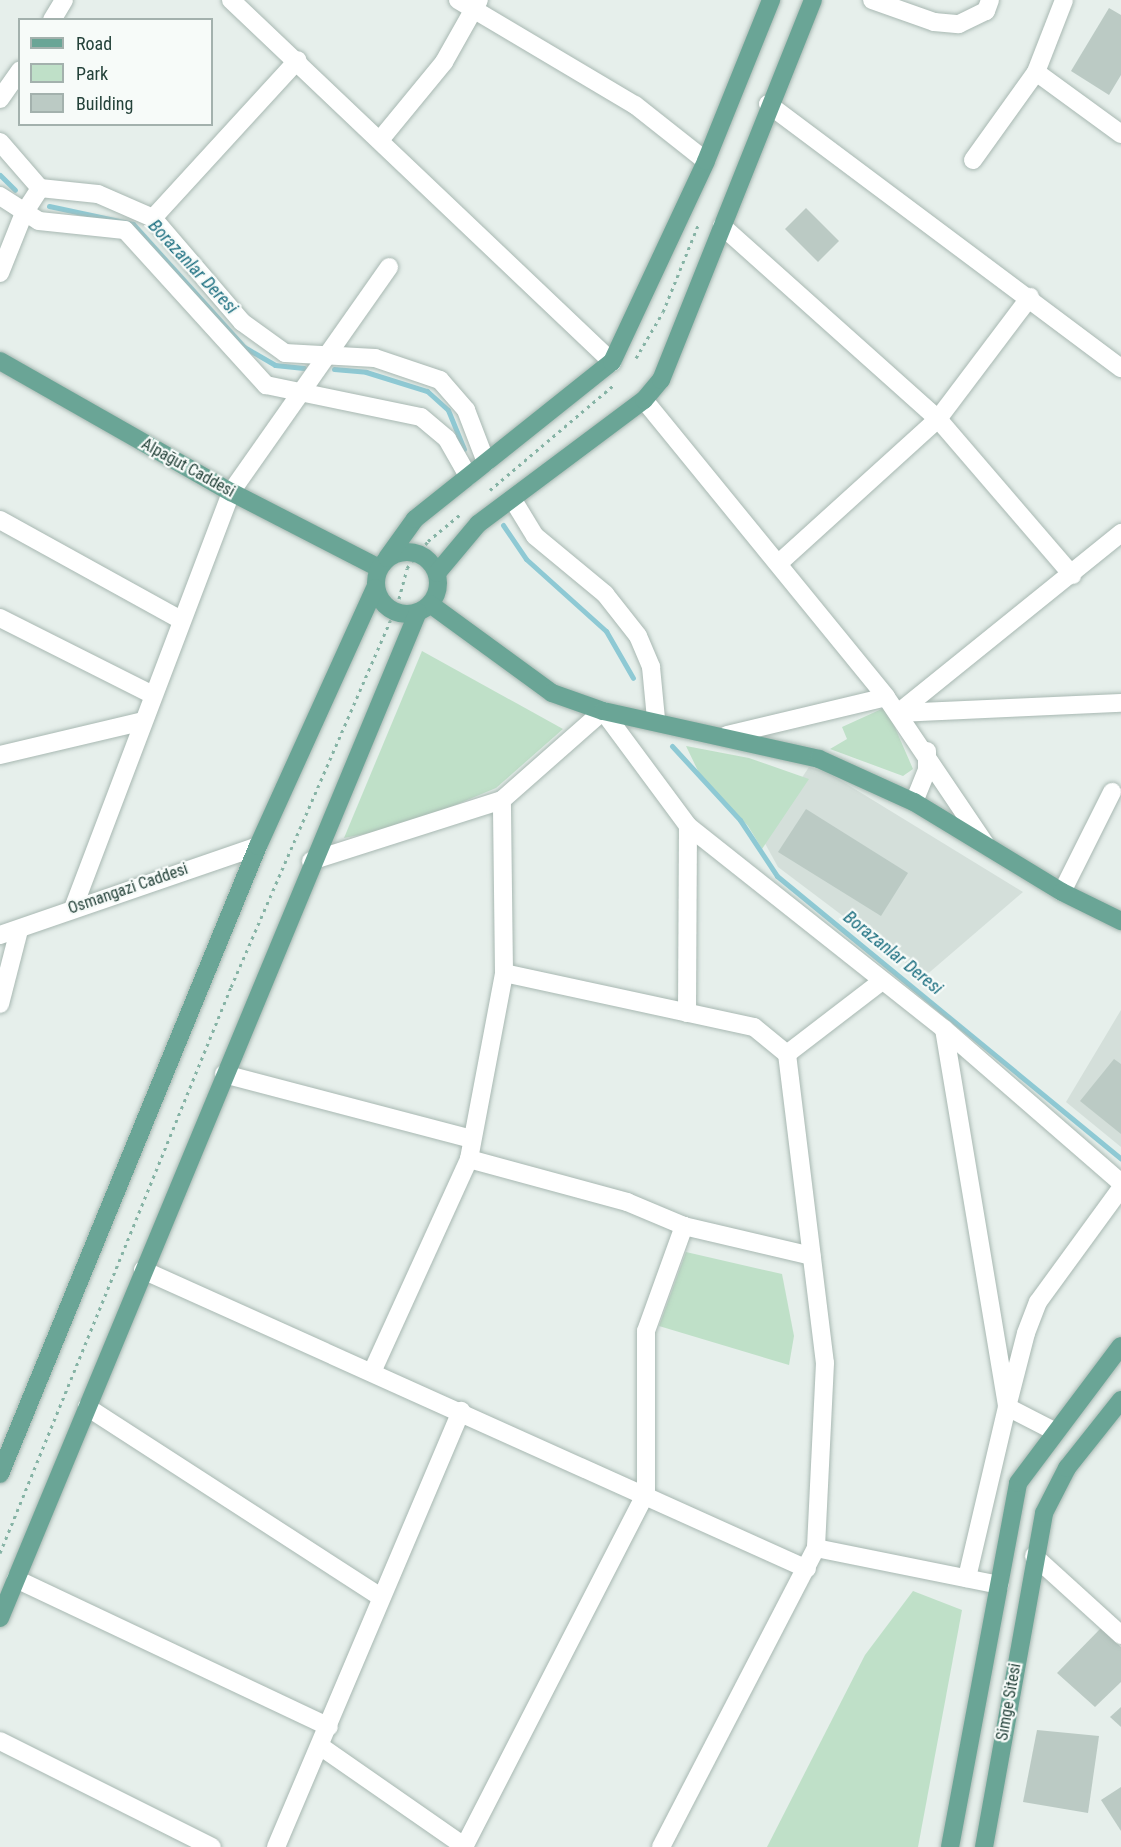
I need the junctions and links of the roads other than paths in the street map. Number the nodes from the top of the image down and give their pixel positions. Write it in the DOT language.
graph roads {
  1 [pos="64,0"];
  2 [pos="231,0"];
  3 [pos="458,0"];
  4 [pos="771,0"];
  5 [pos="813,0"];
  6 [pos="872,0"];
  7 [pos="990,0"];
  8 [pos="1064,0"];
  9 [pos="477,5"];
  10 [pos="53,18"];
  11 [pos="298,60"];
  12 [pos="18,72"];
  13 [pos="1036,72"];
  14 [pos="0,99"];
  15 [pos="768,104"];
  16 [pos="1121,134"];
  17 [pos="380,140"];
  18 [pos="0,142"];
  19 [pos="706,160"];
  20 [pos="974,160"];
  21 [pos="40,188"];
  22 [pos="0,196"];
  23 [pos="24,213"];
  24 [pos="153,218"];
  25 [pos="722,226"];
  26 [pos="389,267"];
  27 [pos="0,273"];
  28 [pos="1030,297"];
  29 [pos="327,355"];
  30 [pos="0,362"];
  31 [pos="612,362"];
  32 [pos="1121,368"];
  33 [pos="303,394"];
  34 [pos="644,400"];
  35 [pos="938,420"];
  36 [pos="486,462"];
  37 [pos="468,476"];
  38 [pos="231,492"];
  39 [pos="513,500"];
  40 [pos="0,520"];
  41 [pos="1121,533"];
  42 [pos="383,563"];
  43 [pos="778,563"];
  44 [pos="437,573"];
  45 [pos="1072,575"];
  46 [pos="375,588"];
  47 [pos="424,608"];
  48 [pos="0,618"];
  49 [pos="181,620"];
  50 [pos="151,694"];
  51 [pos="886,697"];
  52 [pos="1121,703"];
  53 [pos="603,711"];
  54 [pos="898,713"];
  55 [pos="656,719"];
  56 [pos="140,722"];
  57 [pos="727,735"];
  58 [pos="927,751"];
  59 [pos="0,755"];
  60 [pos="1118,787"];
  61 [pos="502,800"];
  62 [pos="914,802"];
  63 [pos="688,826"];
  64 [pos="986,845"];
  65 [pos="258,846"];
  66 [pos="311,861"];
  67 [pos="1062,892"];
  68 [pos="74,906"];
  69 [pos="1121,921"];
  70 [pos="19,930"];
  71 [pos="0,934"];
  72 [pos="504,973"];
  73 [pos="882,981"];
  74 [pos="0,1004"];
  75 [pos="687,1013"];
  76 [pos="944,1029"];
  77 [pos="787,1054"];
  78 [pos="224,1074"];
  79 [pos="471,1139"];
  80 [pos="469,1159"];
  81 [pos="1121,1183"];
  82 [pos="1121,1188"];
  83 [pos="684,1226"];
  84 [pos="812,1256"];
  85 [pos="143,1270"];
  86 [pos="1121,1346"];
  87 [pos="372,1372"];
  88 [pos="1121,1400"];
  89 [pos="87,1407"];
  90 [pos="1007,1407"];
  91 [pos="461,1411"];
  92 [pos="1054,1431"];
  93 [pos="0,1474"];
  94 [pos="646,1494"];
  95 [pos="816,1548"];
  96 [pos="1034,1556"];
  97 [pos="807,1569"];
  98 [pos="967,1578"];
  99 [pos="16,1579"];
  100 [pos="999,1585"];
  101 [pos="381,1596"];
  102 [pos="0,1618"];
  103 [pos="1121,1635"];
  104 [pos="328,1727"];
  105 [pos="0,1741"];
  106 [pos="320,1746"];
  107 [pos="212,1847"];
  108 [pos="276,1847"];
  109 [pos="464,1847"];
  110 [pos="661,1847"];
  111 [pos="950,1847"];
  112 [pos="984,1847"];
  1 -- 10 [label="street"];
  2 -- 11 [label="street"];
  3 -- 9 [label="street"];
  4 -- 19 [label="main road"];
  5 -- 15 [label="main road"];
  6 -- 7 [label="street"];
  8 -- 13 [label="street"];
  9 -- 17 [label="street"];
  9 -- 19 [label="street"];
  11 -- 17 [label="street"];
  11 -- 24 [label="street"];
  12 -- 14 [label="street"];
  13 -- 16 [label="street"];
  13 -- 20 [label="street"];
  15 -- 25 [label="main road"];
  15 -- 28 [label="street"];
  17 -- 31 [label="street"];
  18 -- 21 [label="street"];
  19 -- 31 [label="main road"];
  21 -- 23 [label="street"];
  21 -- 24 [label="street"];
  22 -- 23 [label="street"];
  23 -- 27 [label="street"];
  23 -- 33 [label="street"];
  24 -- 29 [label="street"];
  25 -- 34 [label="main road"];
  25 -- 35 [label="street"];
  26 -- 29 [label="street"];
  28 -- 32 [label="street"];
  28 -- 35 [label="street"];
  29 -- 33 [label="street"];
  29 -- 36 [label="street"];
  30 -- 38 [label="main road, Alpağut Caddesi"];
  31 -- 36 [label="main road"];
  33 -- 37 [label="street"];
  33 -- 38 [label="street"];
  34 -- 39 [label="main road"];
  34 -- 43 [label="street"];
  35 -- 43 [label="street"];
  35 -- 45 [label="street"];
  36 -- 37 [label="main road"];
  37 -- 42 [label="main road"];
  38 -- 42 [label="main road, Alpağut Caddesi"];
  38 -- 49 [label="street"];
  39 -- 44 [label="main road"];
  39 -- 55 [label="street"];
  40 -- 49 [label="street"];
  41 -- 45 [label="street"];
  42 -- 44 [label="main road"];
  42 -- 46 [label="main road"];
  43 -- 51 [label="street"];
  44 -- 47 [label="main road"];
  45 -- 54 [label="street"];
  46 -- 47 [label="main road"];
  46 -- 65 [label="main road"];
  47 -- 53 [label="main road"];
  47 -- 66 [label="main road"];
  48 -- 50 [label="street"];
  49 -- 50 [label="street"];
  50 -- 56 [label="street"];
  51 -- 54 [label="street"];
  51 -- 57 [label="street"];
  52 -- 54 [label="street"];
  53 -- 55 [label="main road"];
  53 -- 61 [label="street"];
  53 -- 63 [label="street"];
  54 -- 58 [label="street"];
  55 -- 57 [label="main road"];
  56 -- 59 [label="street"];
  56 -- 68 [label="street"];
  57 -- 62 [label="main road"];
  58 -- 62 [label="street"];
  58 -- 64 [label="street"];
  60 -- 67 [label="street"];
  61 -- 66 [label="street"];
  61 -- 72 [label="street"];
  62 -- 64 [label="main road"];
  63 -- 73 [label="street"];
  63 -- 75 [label="street"];
  64 -- 67 [label="main road"];
  65 -- 68 [label="street, Osmangazi Caddesi"];
  65 -- 93 [label="main road"];
  66 -- 78 [label="main road"];
  67 -- 69 [label="main road"];
  68 -- 70 [label="street, Osmangazi Caddesi"];
  70 -- 71 [label="street, Osmangazi Caddesi"];
  70 -- 74 [label="street"];
  72 -- 75 [label="street"];
  72 -- 79 [label="street"];
  73 -- 76 [label="street"];
  73 -- 77 [label="street"];
  75 -- 77 [label="street"];
  76 -- 81 [label="street"];
  76 -- 90 [label="street"];
  77 -- 84 [label="street"];
  78 -- 79 [label="street"];
  78 -- 85 [label="main road"];
  79 -- 80 [label="street"];
  80 -- 83 [label="street"];
  80 -- 87 [label="street"];
  82 -- 90 [label="street"];
  83 -- 84 [label="street"];
  83 -- 94 [label="street"];
  84 -- 95 [label="street"];
  85 -- 87 [label="street"];
  85 -- 89 [label="main road"];
  86 -- 92 [label="main road"];
  87 -- 91 [label="street"];
  88 -- 96 [label="main road, Simge Sitesi"];
  89 -- 99 [label="main road"];
  89 -- 101 [label="street"];
  90 -- 92 [label="street"];
  90 -- 98 [label="street"];
  91 -- 94 [label="street"];
  91 -- 101 [label="street"];
  92 -- 100 [label="main road"];
  94 -- 97 [label="street"];
  94 -- 109 [label="street"];
  95 -- 97 [label="street"];
  95 -- 98 [label="street"];
  96 -- 103 [label="street"];
  96 -- 112 [label="main road, Simge Sitesi"];
  97 -- 110 [label="street"];
  98 -- 100 [label="street"];
  99 -- 102 [label="main road"];
  99 -- 104 [label="street"];
  100 -- 111 [label="main road"];
  101 -- 104 [label="street"];
  104 -- 106 [label="street"];
  105 -- 107 [label="street"];
  106 -- 108 [label="street"];
  106 -- 109 [label="street"];
}
